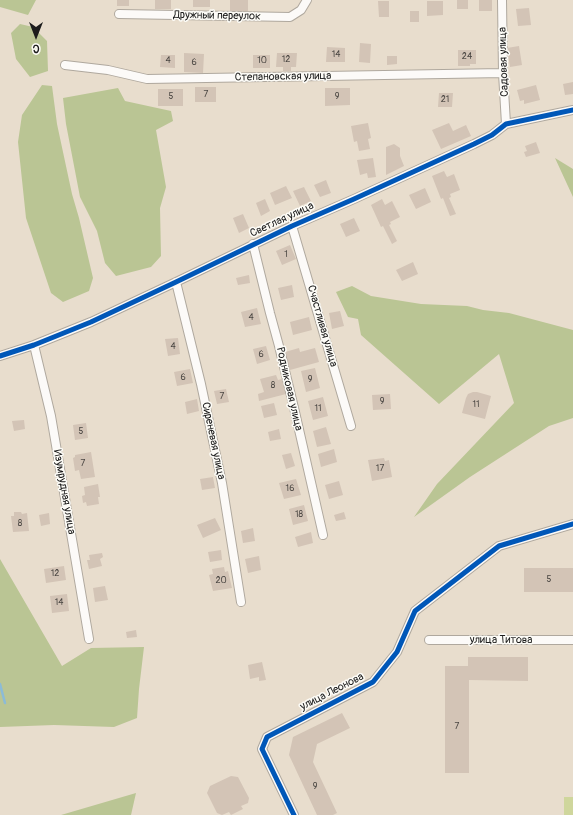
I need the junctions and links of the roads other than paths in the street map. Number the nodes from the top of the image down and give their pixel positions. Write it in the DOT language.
graph roads {
  1 [pos="308,0"];
  2 [pos="502,0"];
  3 [pos="119,14"];
  4 [pos="65,65"];
  5 [pos="503,73"];
  6 [pos="573,110"];
  7 [pos="506,124"];
  8 [pos="292,226"];
  9 [pos="253,244"];
  10 [pos="176,282"];
  11 [pos="34,345"];
  12 [pos="0,356"];
  13 [pos="351,426"];
  14 [pos="573,524"];
  15 [pos="323,535"];
  16 [pos="241,602"];
  17 [pos="89,639"];
  18 [pos="430,640"];
  19 [pos="573,640"];
  20 [pos="294,815"];
  1 -- 3 [label="street, Дружный переулок"];
  2 -- 5 [label="street, Садовая улица"];
  4 -- 5 [label="street, Степановская улица"];
  5 -- 7 [label="street, Садовая улица"];
  6 -- 7 [label="street, Светлая улица"];
  7 -- 8 [label="street, Светлая улица"];
  8 -- 9 [label="street, Светлая улица"];
  8 -- 13 [label="street, Счастливая улица"];
  9 -- 10 [label="street, Светлая улица"];
  9 -- 15 [label="street, Родниковая улица"];
  10 -- 11 [label="street, Светлая улица"];
  10 -- 16 [label="street, Сиреневая улица"];
  11 -- 12 [label="street, Светлая улица"];
  11 -- 17 [label="street, Изумрудная улица"];
  14 -- 20 [label="street, улица Леонова"];
  18 -- 19 [label="street, улица Титова"];
}
